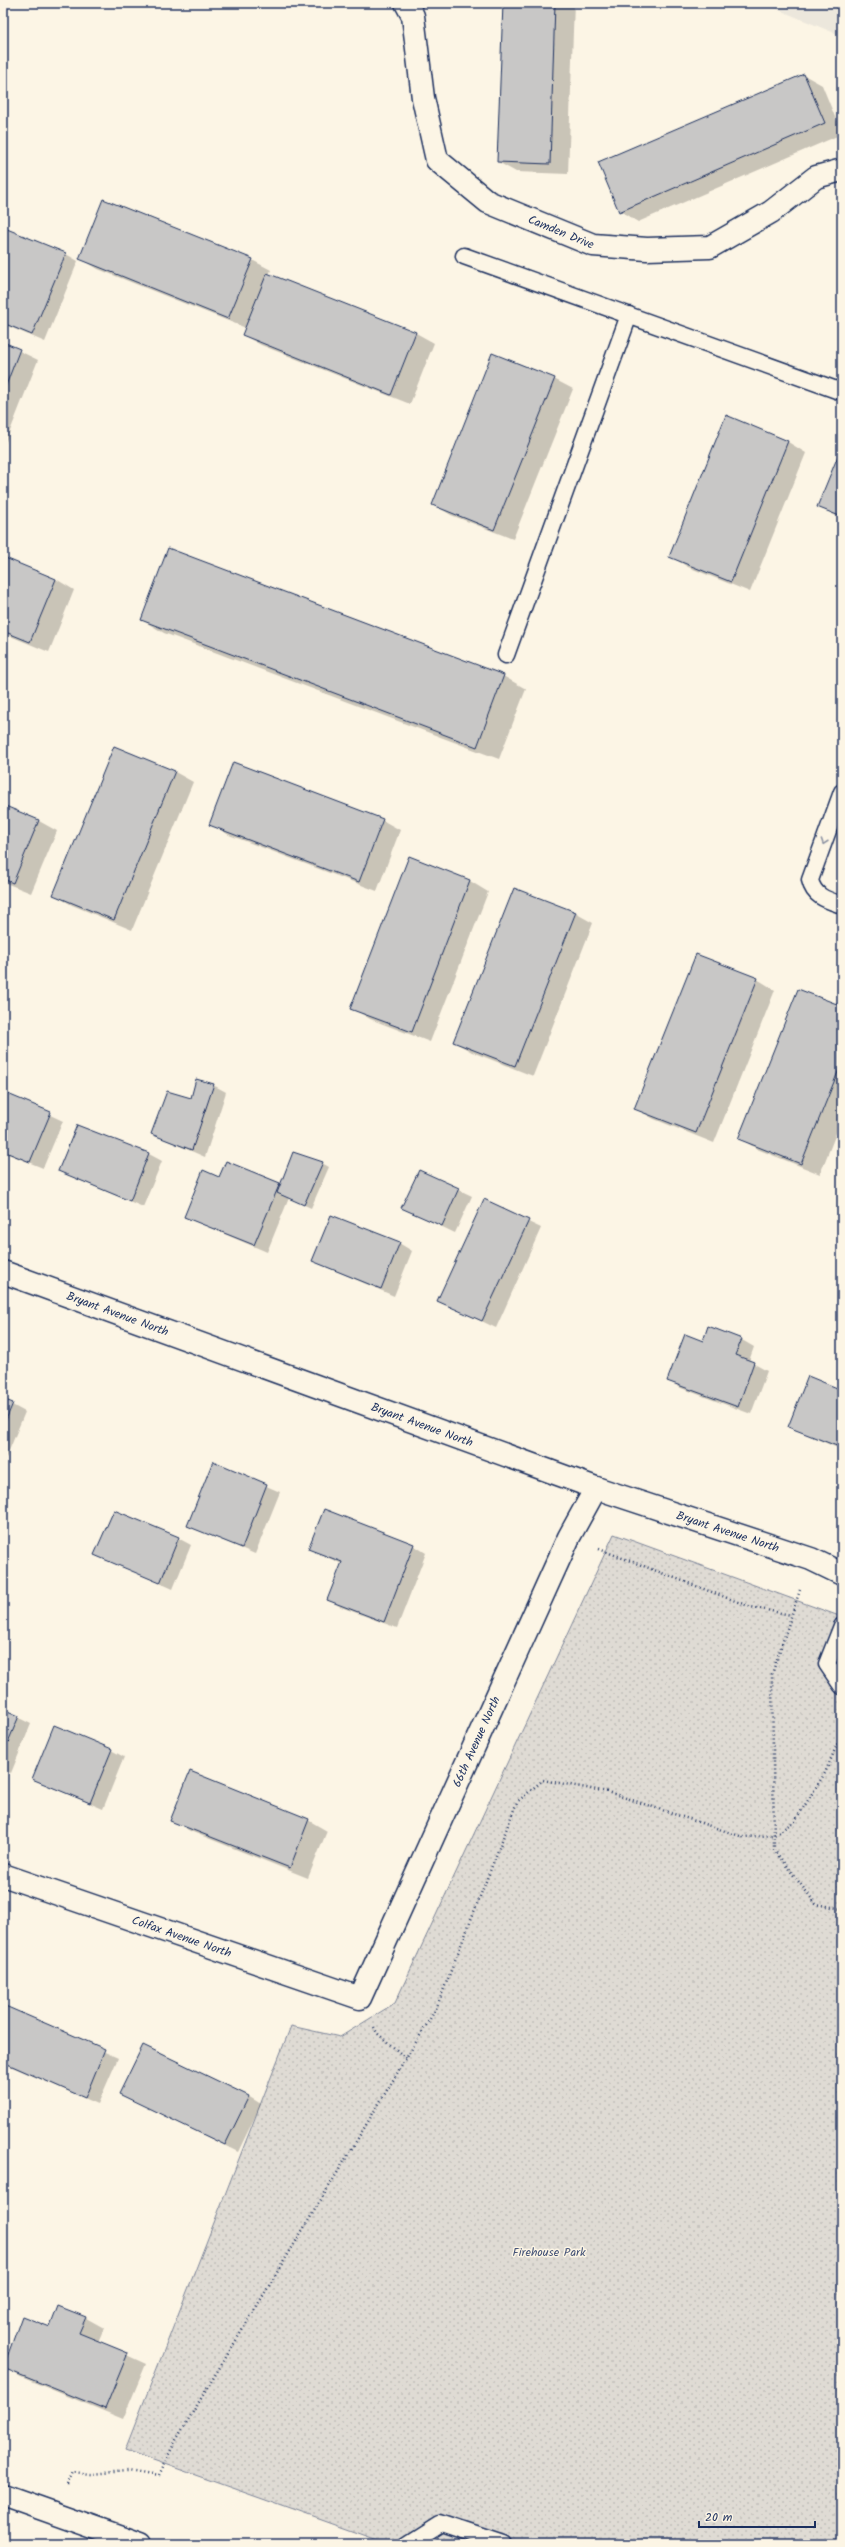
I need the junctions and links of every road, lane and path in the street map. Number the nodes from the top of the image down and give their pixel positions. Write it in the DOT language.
graph roads {
  1 [pos="406,3"];
  2 [pos="842,170"];
  3 [pos="464,256"];
  4 [pos="629,315"];
  5 [pos="842,392"];
  6 [pos="506,655"];
  7 [pos="842,792"];
  8 [pos="842,905"];
  9 [pos="3,1272"];
  10 [pos="596,1488"];
  11 [pos="569,1537"];
  12 [pos="811,1559"];
  13 [pos="842,1574"];
  14 [pos="791,1615"];
  15 [pos="842,1626"];
  16 [pos="842,1686"];
  17 [pos="842,1733"];
  18 [pos="774,1836"];
  19 [pos="3,1875"];
  20 [pos="842,1909"];
  21 [pos="360,1998"];
  22 [pos="407,2059"];
  23 [pos="3,2495"];
  24 [pos="55,2514"];
  25 [pos="141,2544"];
  26 [pos="407,2544"];
  27 [pos="503,2544"];
  1 -- 2 [label="street, Camden Drive"];
  3 -- 4 [label="lane"];
  4 -- 5 [label="lane"];
  4 -- 6 [label="lane"];
  7 -- 8 [label="lane, one-way"];
  9 -- 10 [label="street, Bryant Avenue North"];
  10 -- 11 [label="street, 66th Avenue North"];
  10 -- 12 [label="street, Bryant Avenue North"];
  11 -- 14 [label="path"];
  11 -- 21 [label="street, 66th Avenue North"];
  12 -- 13 [label="street, Bryant Avenue North"];
  12 -- 14 [label="path"];
  14 -- 18 [label="path"];
  15 -- 16 [label="lane"];
  17 -- 18 [label="path"];
  18 -- 20 [label="path"];
  18 -- 22 [label="path"];
  19 -- 21 [label="street, Colfax Avenue North"];
  21 -- 22 [label="path"];
  22 -- 24 [label="path"];
  23 -- 24 [label="street"];
  24 -- 25 [label="street"];
  26 -- 27 [label="lane"];
}
